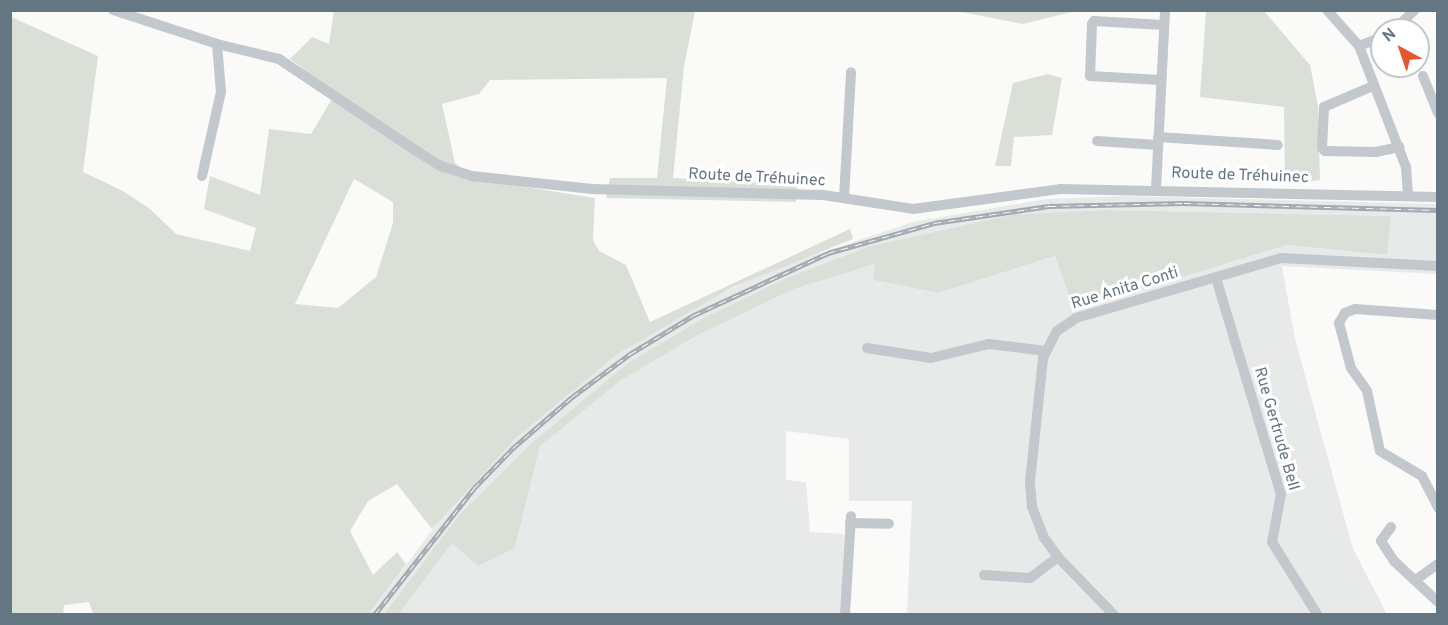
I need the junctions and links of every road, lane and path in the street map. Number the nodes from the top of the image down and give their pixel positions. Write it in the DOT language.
graph roads {
  1 [pos="113,10"];
  2 [pos="1165,10"];
  3 [pos="1327,10"];
  4 [pos="127,14"];
  5 [pos="1164,25"];
  6 [pos="1370,42"];
  7 [pos="217,44"];
  8 [pos="1359,46"];
  9 [pos="850,72"];
  10 [pos="1424,78"];
  11 [pos="1161,81"];
  12 [pos="1373,86"];
  13 [pos="1437,113"];
  14 [pos="1097,141"];
  15 [pos="1158,141"];
  16 [pos="1278,145"];
  17 [pos="1399,147"];
  18 [pos="202,176"];
  19 [pos="1156,189"];
  20 [pos="1408,196"];
  21 [pos="1437,197"];
  22 [pos="844,198"];
  23 [pos="1437,266"];
  24 [pos="1216,278"];
  25 [pos="1437,315"];
  26 [pos="867,348"];
  27 [pos="1046,351"];
  28 [pos="1437,508"];
  29 [pos="889,524"];
  30 [pos="1391,527"];
  31 [pos="1058,557"];
  32 [pos="1437,564"];
  33 [pos="984,575"];
  34 [pos="1416,579"];
  35 [pos="1437,602"];
  36 [pos="845,615"];
  37 [pos="1113,615"];
  38 [pos="1317,615"];
  1 -- 4 [label="street, Route de Tréhuinec"];
  2 -- 5 [label="street"];
  3 -- 8 [label="street"];
  4 -- 7 [label="street, Route de Tréhuinec"];
  5 -- 11 [label="street"];
  5 -- 11 [label="street"];
  6 -- 8 [label="street"];
  7 -- 18 [label="street"];
  7 -- 22 [label="street, Route de Tréhuinec"];
  8 -- 12 [label="street"];
  9 -- 22 [label="street"];
  10 -- 13 [label="street"];
  11 -- 15 [label="street"];
  12 -- 17 [label="street"];
  12 -- 17 [label="street"];
  14 -- 15 [label="street"];
  15 -- 16 [label="street"];
  15 -- 19 [label="street"];
  17 -- 20 [label="street"];
  19 -- 20 [label="street, Route de Tréhuinec"];
  19 -- 22 [label="street, Route de Tréhuinec"];
  20 -- 21 [label="street, Route de Tréhuinec"];
  23 -- 24 [label="street, Rue Anita Conti"];
  24 -- 27 [label="street, Rue Anita Conti"];
  24 -- 38 [label="street, Rue Gertrude Bell"];
  25 -- 28 [label="street"];
  26 -- 27 [label="street"];
  27 -- 31 [label="street, Rue Anita Conti"];
  29 -- 36 [label="street"];
  30 -- 34 [label="street"];
  31 -- 33 [label="street"];
  31 -- 37 [label="street, Rue Anita Conti"];
  32 -- 34 [label="street"];
  34 -- 35 [label="street"];
}
